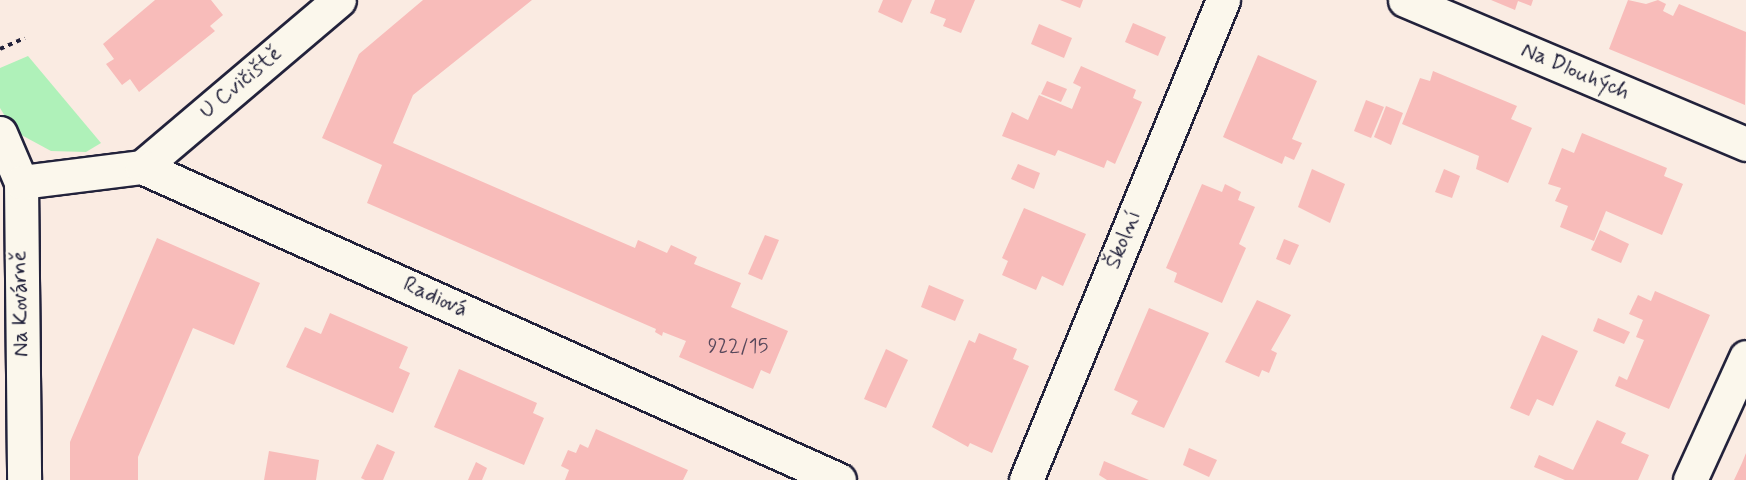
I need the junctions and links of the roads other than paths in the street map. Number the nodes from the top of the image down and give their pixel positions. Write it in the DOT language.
graph roads {
  1 [pos="339,0"];
  2 [pos="1222,0"];
  3 [pos="1405,0"];
  4 [pos="0,133"];
  5 [pos="1746,144"];
  6 [pos="142,167"];
  7 [pos="21,182"];
  8 [pos="1746,357"];
  9 [pos="24,480"];
  10 [pos="840,480"];
  11 [pos="1026,480"];
  12 [pos="1690,480"];
  1 -- 6 [label="street, U Cvičiště"];
  2 -- 11 [label="street, Školní"];
  3 -- 5 [label="street, Na Dlouhých"];
  4 -- 7 [label="street, Na Kovárně"];
  6 -- 7 [label="street"];
  6 -- 10 [label="street, Radiová"];
  7 -- 9 [label="street, Na Kovárně"];
  8 -- 12 [label="street"];
}
